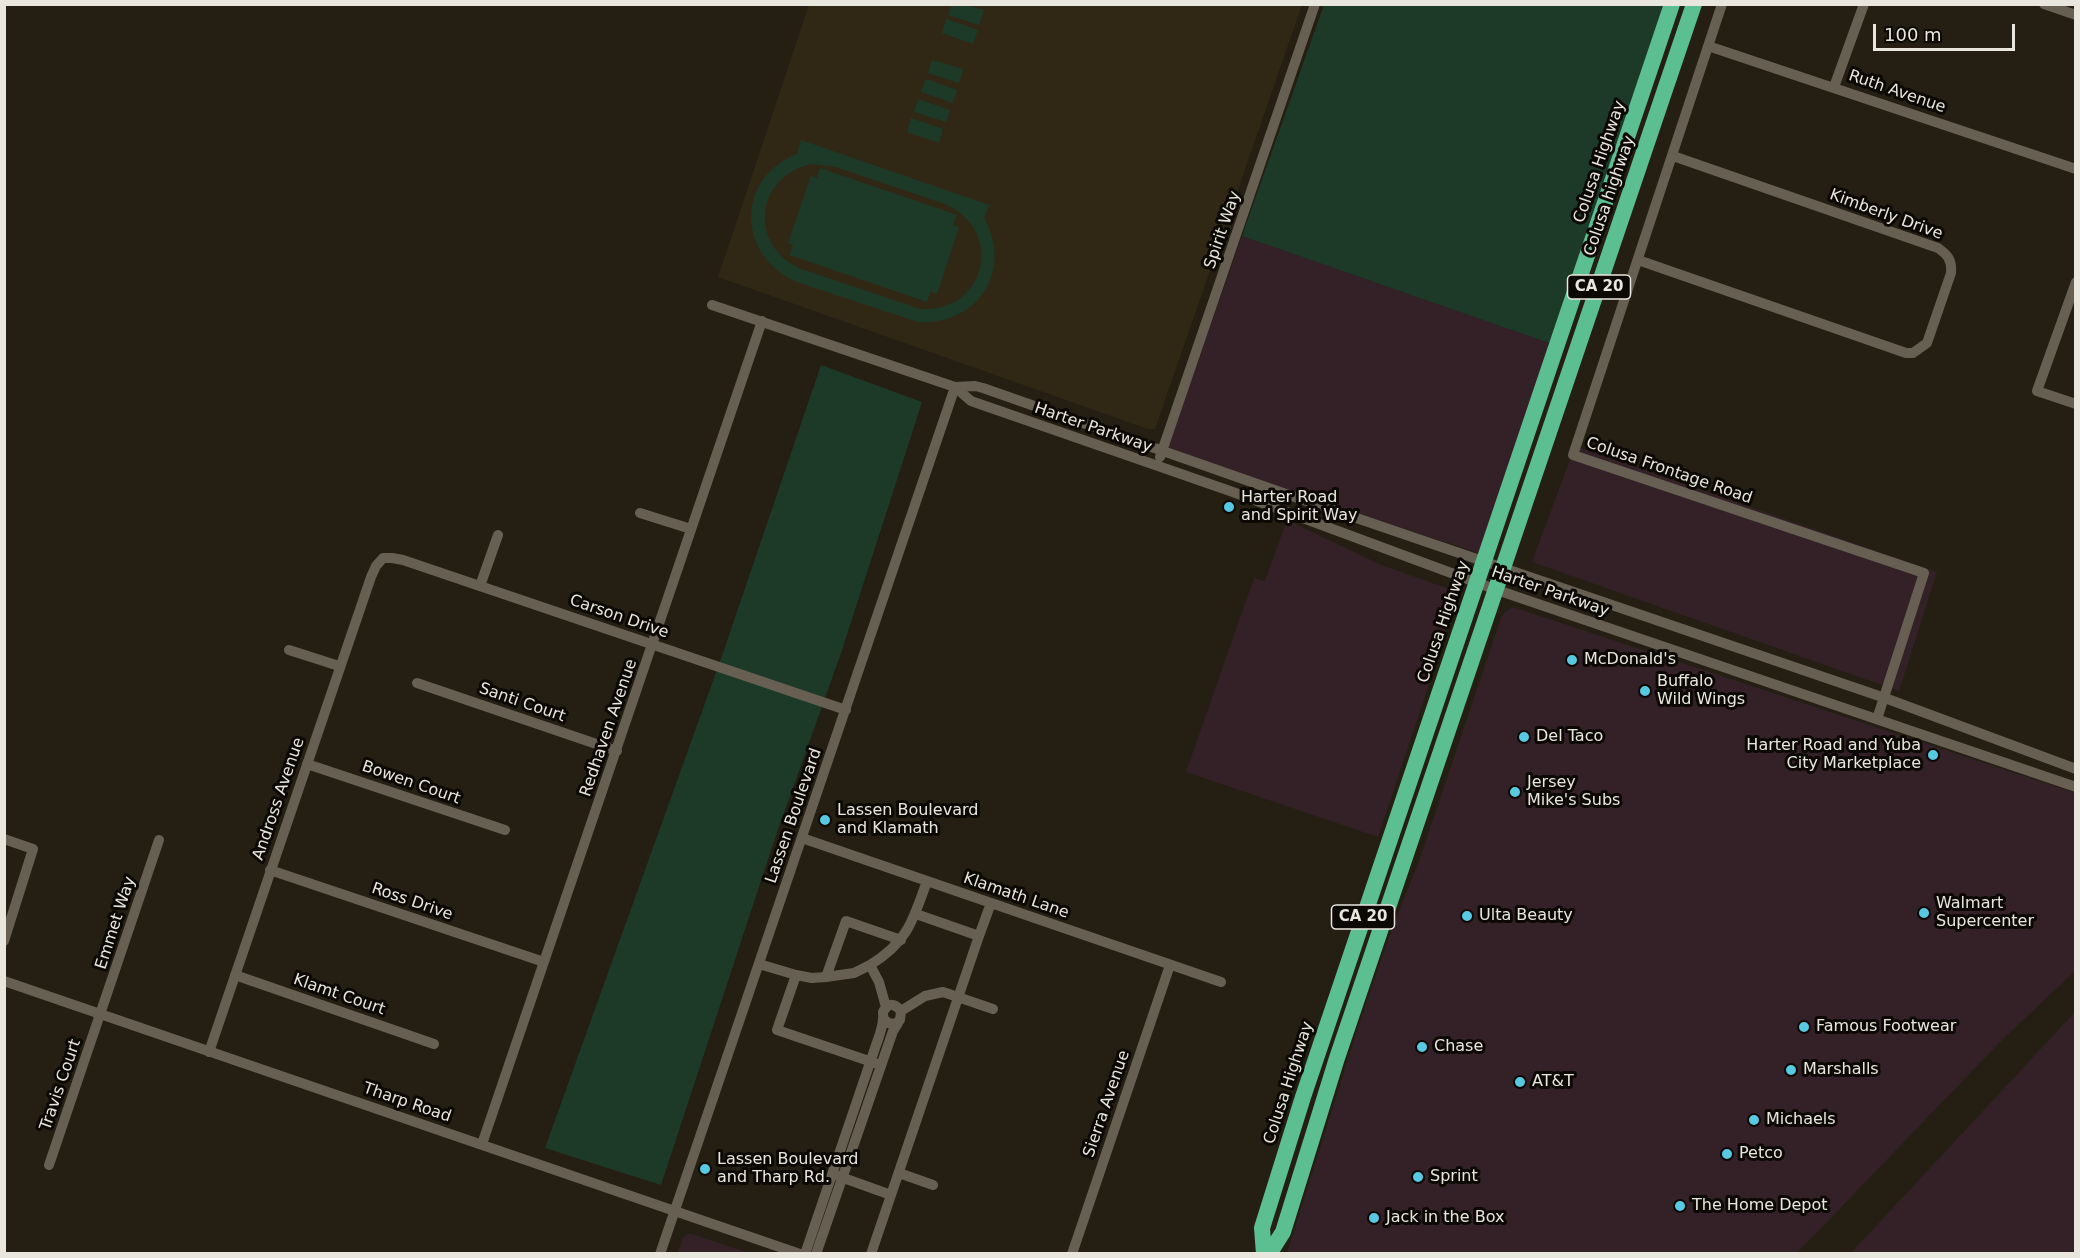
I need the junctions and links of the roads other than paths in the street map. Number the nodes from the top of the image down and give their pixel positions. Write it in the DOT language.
graph roads {
  1 [pos="1315,4"];
  2 [pos="1672,4"];
  3 [pos="1694,4"];
  4 [pos="1722,4"];
  5 [pos="1864,4"];
  6 [pos="2044,4"];
  7 [pos="2076,15"];
  8 [pos="1708,46"];
  9 [pos="1834,87"];
  10 [pos="1673,156"];
  11 [pos="2076,169"];
  12 [pos="1638,260"];
  13 [pos="2075,283"];
  14 [pos="712,304"];
  15 [pos="762,321"];
  16 [pos="955,387"];
  17 [pos="2076,404"];
  18 [pos="1162,450"];
  19 [pos="1156,465"];
  20 [pos="640,513"];
  21 [pos="691,529"];
  22 [pos="498,535"];
  23 [pos="383,558"];
  24 [pos="1484,562"];
  25 [pos="1503,569"];
  26 [pos="1477,583"];
  27 [pos="480,586"];
  28 [pos="1497,590"];
  29 [pos="653,644"];
  30 [pos="290,650"];
  31 [pos="339,666"];
  32 [pos="417,683"];
  33 [pos="1884,698"];
  34 [pos="846,710"];
  35 [pos="1877,719"];
  36 [pos="617,751"];
  37 [pos="307,764"];
  38 [pos="2076,769"];
  39 [pos="2076,787"];
  40 [pos="505,830"];
  41 [pos="802,838"];
  42 [pos="4,839"];
  43 [pos="159,840"];
  44 [pos="270,870"];
  45 [pos="927,881"];
  46 [pos="991,903"];
  47 [pos="916,914"];
  48 [pos="980,936"];
  49 [pos="4,940"];
  50 [pos="901,940"];
  51 [pos="544,962"];
  52 [pos="759,964"];
  53 [pos="870,965"];
  54 [pos="1170,965"];
  55 [pos="235,975"];
  56 [pos="796,975"];
  57 [pos="826,977"];
  58 [pos="4,981"];
  59 [pos="1221,982"];
  60 [pos="958,998"];
  61 [pos="886,1007"];
  62 [pos="993,1009"];
  63 [pos="901,1011"];
  64 [pos="101,1015"];
  65 [pos="884,1019"];
  66 [pos="898,1023"];
  67 [pos="434,1044"];
  68 [pos="209,1052"];
  69 [pos="876,1063"];
  70 [pos="482,1144"];
  71 [pos="49,1165"];
  72 [pos="898,1173"];
  73 [pos="837,1176"];
  74 [pos="933,1185"];
  75 [pos="891,1195"];
  76 [pos="675,1210"];
  77 [pos="660,1254"];
  78 [pos="800,1254"];
  79 [pos="805,1254"];
  80 [pos="816,1254"];
  81 [pos="871,1254"];
  82 [pos="1072,1254"];
  83 [pos="1264,1254"];
  84 [pos="1269,1254"];
  1 -- 18 [label="street, Spirit Way"];
  2 -- 24 [label="highway, Colusa Highway / CA 20"];
  3 -- 25 [label="highway, Colusa highway / CA 20"];
  4 -- 8 [label="street, Colusa Frontage Road"];
  5 -- 9 [label="street"];
  6 -- 7 [label="street"];
  8 -- 9 [label="street, Ruth Avenue"];
  8 -- 10 [label="street, Colusa Frontage Road"];
  9 -- 11 [label="street, Ruth Avenue"];
  10 -- 12 [label="street, Colusa Frontage Road"];
  10 -- 12 [label="street, Kimberly Drive"];
  12 -- 33 [label="street, Colusa Frontage Road"];
  13 -- 17 [label="street"];
  14 -- 15 [label="street, Harter Parkway"];
  15 -- 16 [label="street, Harter Parkway"];
  15 -- 21 [label="street, Redhaven Avenue"];
  16 -- 18 [label="street, Harter Parkway"];
  16 -- 19 [label="street, Harter Parkway"];
  16 -- 34 [label="street, Lassen Boulevard"];
  18 -- 19 [label="street, Spirit Way"];
  18 -- 24 [label="street, Harter Parkway"];
  19 -- 26 [label="street, Harter Parkway"];
  20 -- 21 [label="street"];
  21 -- 29 [label="street, Redhaven Avenue"];
  22 -- 27 [label="street"];
  23 -- 27 [label="street, Carson Drive"];
  23 -- 31 [label="street, Andross Avenue"];
  24 -- 25 [label="street, Harter Parkway"];
  24 -- 26 [label="highway, Colusa Highway / CA 20"];
  25 -- 28 [label="highway, CA 20"];
  25 -- 33 [label="street, Harter Parkway"];
  26 -- 28 [label="street, Harter Parkway"];
  26 -- 83 [label="highway, Colusa Highway / CA 20"];
  27 -- 29 [label="street, Carson Drive"];
  28 -- 35 [label="street, Harter Parkway"];
  28 -- 84 [label="highway, CA 20"];
  29 -- 34 [label="street, Carson Drive"];
  29 -- 36 [label="street, Redhaven Avenue"];
  30 -- 31 [label="street"];
  31 -- 37 [label="street, Andross Avenue"];
  32 -- 36 [label="street, Santi Court"];
  33 -- 35 [label="street, Colusa Frontage Road"];
  33 -- 38 [label="street, Harter Parkway"];
  34 -- 41 [label="street, Lassen Boulevard"];
  35 -- 39 [label="street, Harter Parkway"];
  36 -- 51 [label="street, Redhaven Avenue"];
  37 -- 40 [label="street, Bowen Court"];
  37 -- 44 [label="street, Andross Avenue"];
  41 -- 45 [label="street, Klamath Lane"];
  41 -- 52 [label="street, Lassen Boulevard"];
  42 -- 49 [label="street"];
  43 -- 64 [label="street, Emmet Way"];
  44 -- 51 [label="street, Ross Drive"];
  44 -- 55 [label="street, Andross Avenue"];
  45 -- 46 [label="street, Klamath Lane"];
  45 -- 47 [label="street"];
  46 -- 48 [label="street"];
  46 -- 54 [label="street, Klamath Lane"];
  47 -- 48 [label="street"];
  47 -- 50 [label="street"];
  48 -- 60 [label="street"];
  50 -- 53 [label="street"];
  50 -- 57 [label="street"];
  51 -- 70 [label="street, Redhaven Avenue"];
  52 -- 56 [label="street"];
  52 -- 76 [label="street, Lassen Boulevard"];
  53 -- 57 [label="street"];
  53 -- 61 [label="street"];
  54 -- 59 [label="street, Klamath Lane"];
  54 -- 82 [label="street, Sierra Avenue"];
  55 -- 67 [label="street, Klamt Court"];
  55 -- 68 [label="street, Andross Avenue"];
  56 -- 57 [label="street"];
  56 -- 69 [label="street"];
  58 -- 64 [label="street, Tharp Road"];
  60 -- 62 [label="street"];
  60 -- 63 [label="street"];
  60 -- 72 [label="street"];
  61 -- 63 [label="street"];
  61 -- 65 [label="street"];
  63 -- 66 [label="street"];
  64 -- 68 [label="street, Tharp Road"];
  64 -- 71 [label="street, Travis Court"];
  65 -- 66 [label="street"];
  65 -- 69 [label="street"];
  66 -- 69 [label="street"];
  68 -- 70 [label="street, Tharp Road"];
  69 -- 73 [label="street"];
  70 -- 76 [label="street, Tharp Road"];
  72 -- 74 [label="street"];
  72 -- 75 [label="street"];
  73 -- 75 [label="street"];
  73 -- 79 [label="street"];
  73 -- 80 [label="street"];
  75 -- 81 [label="street"];
  76 -- 77 [label="street, Lassen Boulevard"];
  76 -- 78 [label="street, Tharp Road"];
}
